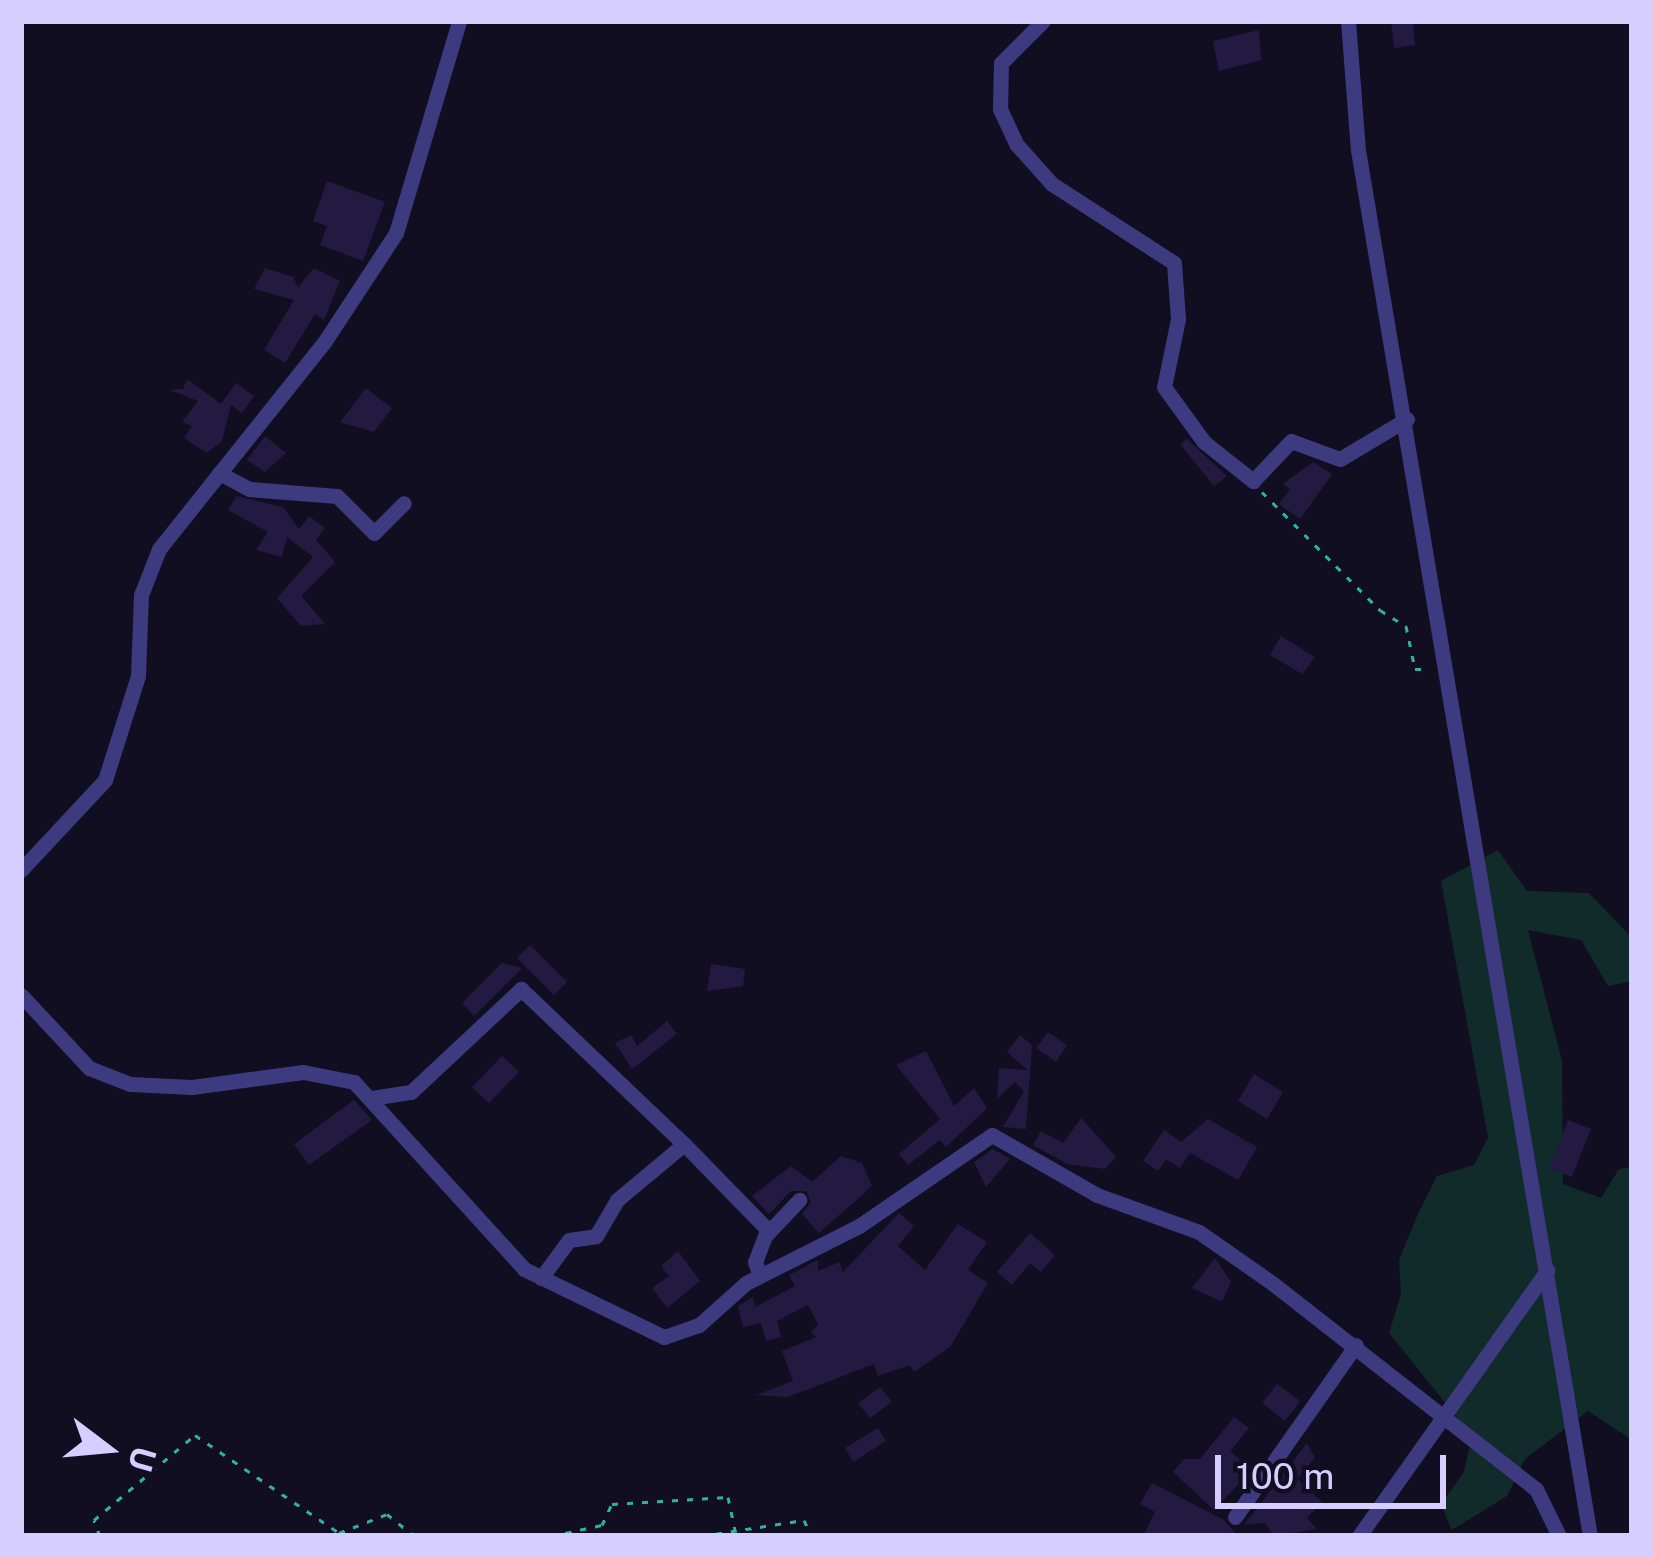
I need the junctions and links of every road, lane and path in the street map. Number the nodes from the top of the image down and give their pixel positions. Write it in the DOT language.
graph roads {
  1 [pos="459,21"];
  2 [pos="1042,21"];
  3 [pos="1348,21"];
  4 [pos="1407,419"];
  5 [pos="219,473"];
  6 [pos="1253,481"];
  7 [pos="404,503"];
  8 [pos="1450,669"];
  9 [pos="21,870"];
  10 [pos="21,995"];
  11 [pos="372,1098"];
  12 [pos="684,1144"];
  13 [pos="799,1200"];
  14 [pos="770,1231"];
  15 [pos="1546,1270"];
  16 [pos="760,1275"];
  17 [pos="541,1278"];
  18 [pos="1356,1346"];
  19 [pos="1446,1415"];
  20 [pos="1235,1517"];
  21 [pos="735,1531"];
  22 [pos="100,1536"];
  23 [pos="414,1536"];
  24 [pos="551,1536"];
  25 [pos="701,1536"];
  26 [pos="812,1536"];
  27 [pos="1358,1536"];
  28 [pos="1559,1536"];
  29 [pos="1591,1536"];
  1 -- 5 [label="street"];
  2 -- 6 [label="street"];
  3 -- 4 [label="street"];
  4 -- 6 [label="street"];
  4 -- 8 [label="street"];
  5 -- 7 [label="street"];
  5 -- 9 [label="street"];
  6 -- 8 [label="path"];
  8 -- 15 [label="street"];
  10 -- 11 [label="street"];
  11 -- 12 [label="street"];
  11 -- 17 [label="street"];
  12 -- 14 [label="street"];
  12 -- 17 [label="street"];
  13 -- 14 [label="street"];
  14 -- 16 [label="street"];
  15 -- 19 [label="street"];
  15 -- 29 [label="street"];
  16 -- 17 [label="street"];
  16 -- 18 [label="street"];
  18 -- 19 [label="street"];
  18 -- 20 [label="street"];
  19 -- 27 [label="street"];
  19 -- 28 [label="street"];
  21 -- 24 [label="path"];
  21 -- 25 [label="path"];
  21 -- 26 [label="path"];
  22 -- 23 [label="path"];
}
